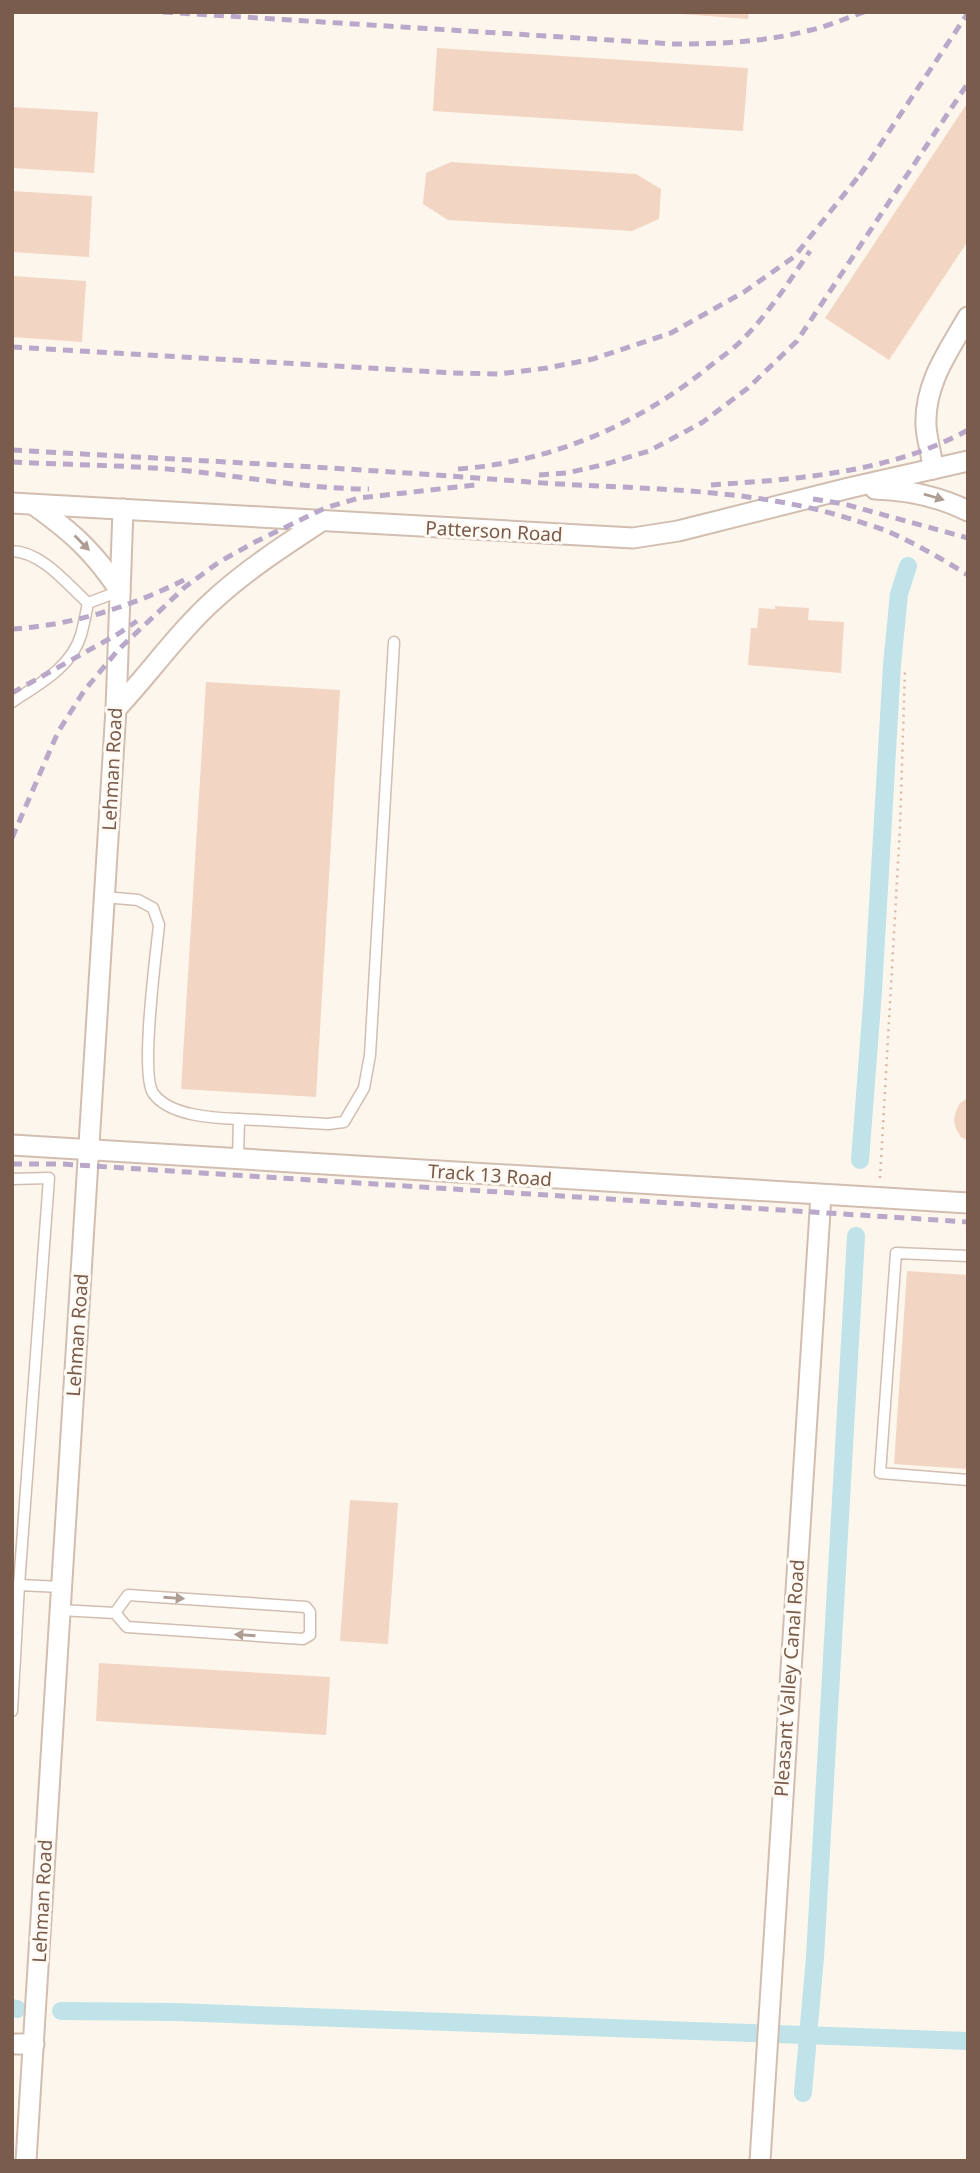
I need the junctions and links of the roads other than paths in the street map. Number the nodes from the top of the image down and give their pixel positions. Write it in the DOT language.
graph roads {
  1 [pos="968,317"];
  2 [pos="968,461"];
  3 [pos="933,469"];
  4 [pos="849,488"];
  5 [pos="12,503"];
  6 [pos="33,504"];
  7 [pos="123,509"];
  8 [pos="968,511"];
  9 [pos="320,522"];
  10 [pos="12,551"];
  11 [pos="120,591"];
  12 [pos="88,603"];
  13 [pos="394,642"];
  14 [pos="12,702"];
  15 [pos="116,709"];
  16 [pos="104,897"];
  17 [pos="239,1119"];
  18 [pos="12,1145"];
  19 [pos="88,1149"];
  20 [pos="237,1159"];
  21 [pos="12,1179"];
  22 [pos="821,1195"];
  23 [pos="968,1203"];
  24 [pos="968,1256"];
  25 [pos="968,1479"];
  26 [pos="19,1585"];
  27 [pos="61,1587"];
  28 [pos="60,1610"];
  29 [pos="115,1613"];
  30 [pos="12,1712"];
  31 [pos="12,2044"];
  32 [pos="34,2044"];
  33 [pos="26,2161"];
  34 [pos="760,2161"];
  1 -- 3 [label="street"];
  2 -- 3 [label="street, Patterson Road"];
  3 -- 4 [label="street, Patterson Road"];
  4 -- 8 [label="street, one-way"];
  4 -- 9 [label="street, Patterson Road"];
  5 -- 6 [label="street, Patterson Road"];
  6 -- 7 [label="street, Patterson Road"];
  6 -- 11 [label="street, one-way"];
  7 -- 9 [label="street, Patterson Road"];
  7 -- 11 [label="street, Lehman Road"];
  9 -- 15 [label="street"];
  10 -- 12 [label="lane"];
  11 -- 12 [label="lane"];
  11 -- 15 [label="street, Lehman Road"];
  12 -- 14 [label="lane"];
  13 -- 17 [label="lane"];
  15 -- 16 [label="street, Lehman Road"];
  16 -- 17 [label="lane"];
  16 -- 19 [label="street, Lehman Road"];
  17 -- 20 [label="lane"];
  18 -- 19 [label="street, Track 13 Road"];
  19 -- 20 [label="street, Track 13 Road"];
  19 -- 27 [label="street, Lehman Road"];
  20 -- 22 [label="street, Track 13 Road"];
  21 -- 26 [label="lane"];
  22 -- 23 [label="street, Track 13 Road"];
  22 -- 34 [label="street, Pleasant Valley Canal Road"];
  24 -- 25 [label="lane"];
  26 -- 27 [label="lane"];
  26 -- 30 [label="lane"];
  27 -- 28 [label="street, Lehman Road"];
  28 -- 29 [label="lane"];
  28 -- 32 [label="street, Lehman Road"];
  29 -- 29 [label="lane, one-way"];
  31 -- 32 [label="street"];
  32 -- 33 [label="street, Lehman Road"];
}
